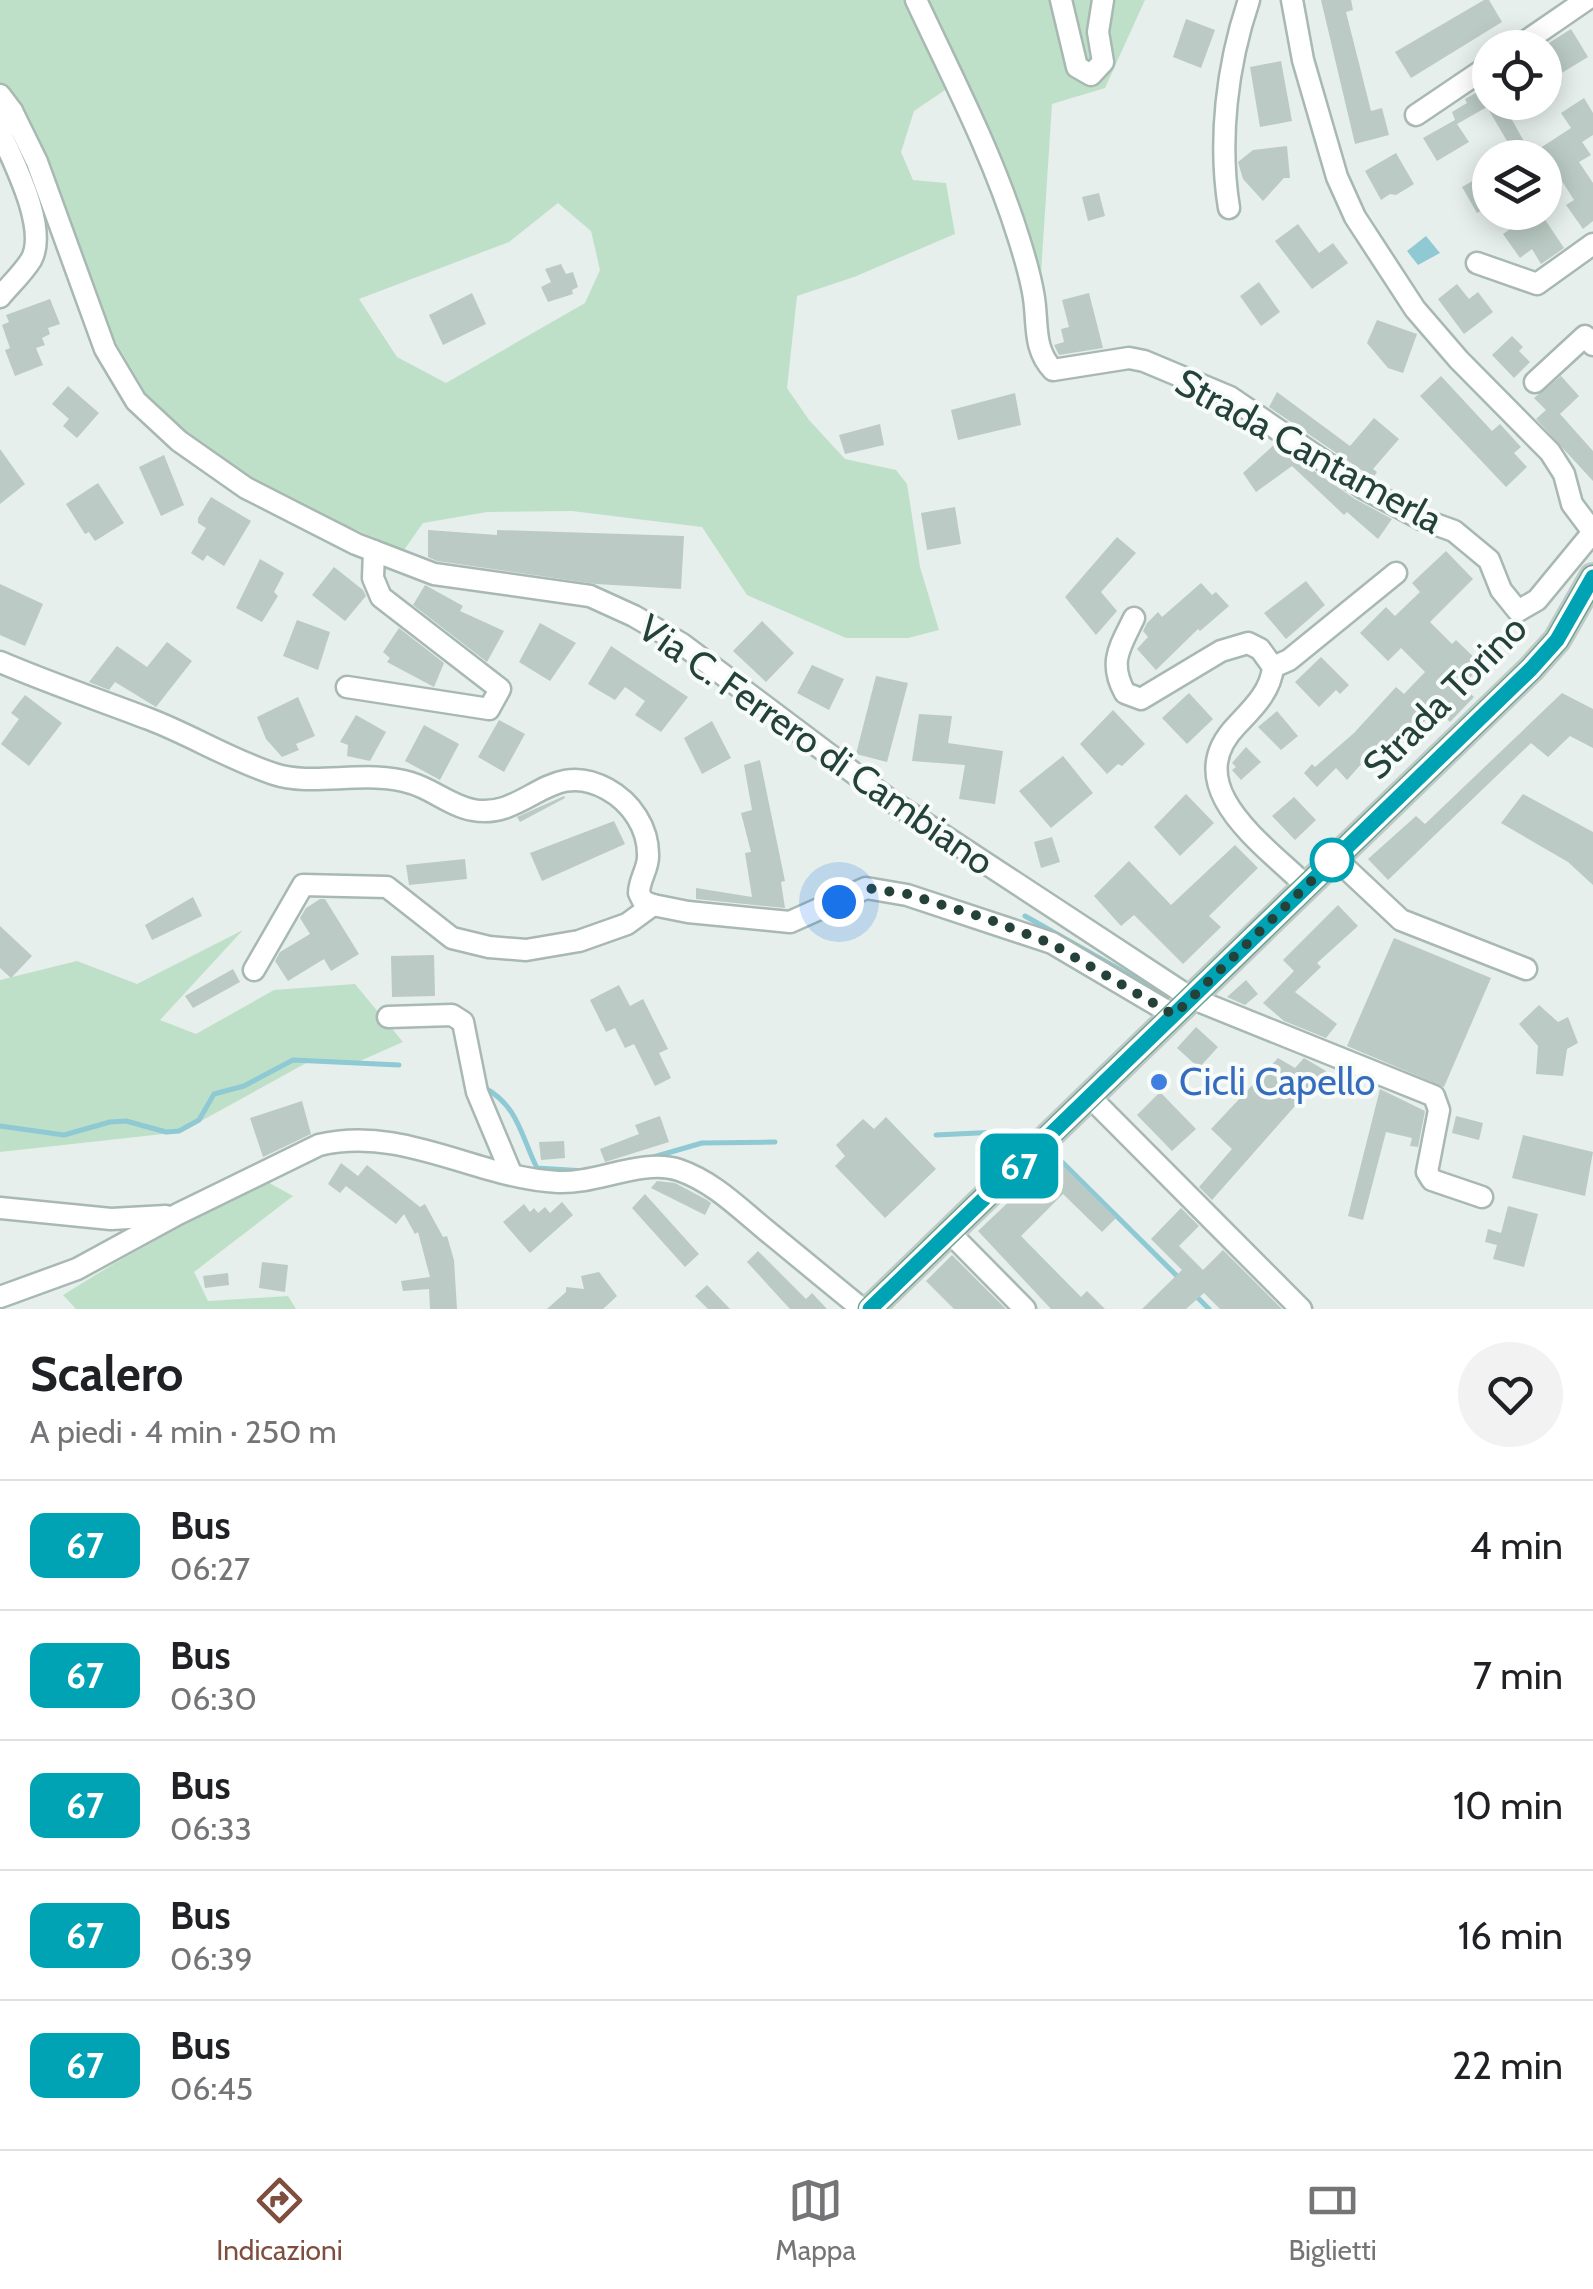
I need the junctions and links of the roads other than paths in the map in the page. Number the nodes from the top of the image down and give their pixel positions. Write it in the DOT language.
graph roads {
  1 [pos="916,0"];
  2 [pos="1061,0"];
  3 [pos="1102,0"];
  4 [pos="1249,0"];
  5 [pos="1292,0"];
  6 [pos="1586,0"];
  7 [pos="1593,11"];
  8 [pos="1542,30"];
  9 [pos="1472,77"];
  10 [pos="6,103"];
  11 [pos="1416,115"];
  12 [pos="1229,208"];
  13 [pos="1593,244"];
  14 [pos="1477,263"];
  15 [pos="0,296"];
  16 [pos="1593,345"];
  17 [pos="1535,382"];
  18 [pos="1593,532"];
  19 [pos="374,550"];
  20 [pos="1396,573"];
  21 [pos="1593,577"];
  22 [pos="1134,618"];
  23 [pos="0,662"];
  24 [pos="1273,667"];
  25 [pos="348,686"];
  26 [pos="1335,858"];
  27 [pos="1306,886"];
  28 [pos="652,905"];
  29 [pos="1526,969"];
  30 [pos="254,970"];
  31 [pos="1182,1007"];
  32 [pos="388,1018"];
  33 [pos="1090,1097"];
  34 [pos="511,1173"];
  35 [pos="1482,1197"];
  36 [pos="0,1208"];
  37 [pos="178,1214"];
  38 [pos="948,1231"];
  39 [pos="0,1297"];
  40 [pos="862,1309"];
  41 [pos="870,1309"];
  42 [pos="1024,1309"];
  43 [pos="1301,1309"];
  1 -- 18 [label="street, Strada Cantamerla"];
  2 -- 3 [label="street"];
  4 -- 12 [label="street"];
  5 -- 18 [label="street"];
  6 -- 7 [label="street"];
  6 -- 8 [label="street"];
  9 -- 11 [label="street"];
  10 -- 15 [label="street"];
  10 -- 19 [label="street, Via C. Ferrero di Cambiano"];
  13 -- 14 [label="street"];
  16 -- 17 [label="street"];
  19 -- 25 [label="street"];
  19 -- 31 [label="street, Via C. Ferrero di Cambiano"];
  20 -- 24 [label="street"];
  21 -- 26 [label="main road, Strada Torino"];
  22 -- 24 [label="street"];
  23 -- 28 [label="street"];
  24 -- 27 [label="street"];
  26 -- 27 [label="main road, Strada Torino"];
  26 -- 29 [label="street"];
  27 -- 31 [label="main road, Strada Torino"];
  28 -- 30 [label="street"];
  28 -- 31 [label="street"];
  31 -- 33 [label="main road, Strada Torino"];
  31 -- 35 [label="street"];
  32 -- 34 [label="street"];
  33 -- 38 [label="main road, Strada Torino"];
  33 -- 43 [label="street"];
  34 -- 37 [label="street"];
  34 -- 40 [label="street"];
  36 -- 37 [label="street"];
  37 -- 39 [label="street"];
  38 -- 41 [label="main road, Strada Torino"];
  38 -- 42 [label="street"];
}
